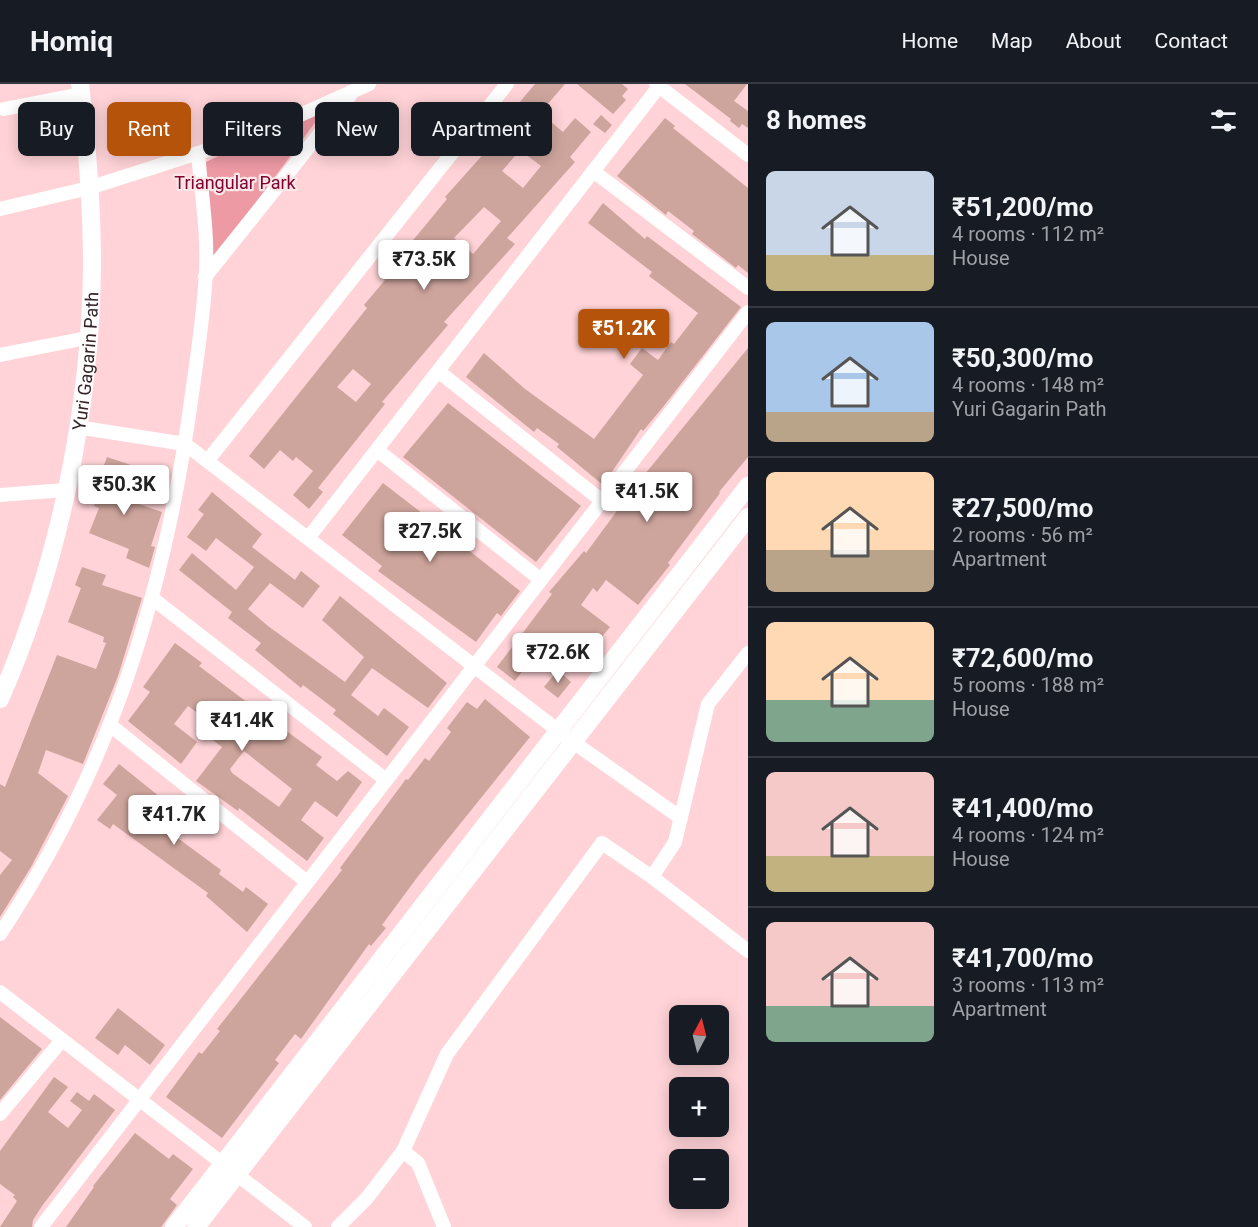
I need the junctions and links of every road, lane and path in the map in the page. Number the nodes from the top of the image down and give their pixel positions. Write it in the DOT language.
graph roads {
  1 [pos="369,84"];
  2 [pos="507,84"];
  3 [pos="659,85"];
  4 [pos="80,89"];
  5 [pos="354,91"];
  6 [pos="4,109"];
  7 [pos="198,153"];
  8 [pos="748,155"];
  9 [pos="593,171"];
  10 [pos="89,188"];
  11 [pos="0,209"];
  12 [pos="205,277"];
  13 [pos="748,288"];
  14 [pos="748,312"];
  15 [pos="87,338"];
  16 [pos="0,355"];
  17 [pos="438,371"];
  18 [pos="77,427"];
  19 [pos="185,444"];
  20 [pos="377,450"];
  21 [pos="208,460"];
  22 [pos="748,486"];
  23 [pos="65,490"];
  24 [pos="0,495"];
  25 [pos="602,501"];
  26 [pos="748,517"];
  27 [pos="309,537"];
  28 [pos="541,580"];
  29 [pos="152,598"];
  30 [pos="748,653"];
  31 [pos="475,666"];
  32 [pos="0,699"];
  33 [pos="110,725"];
  34 [pos="558,731"];
  35 [pos="573,742"];
  36 [pos="386,780"];
  37 [pos="681,818"];
  38 [pos="652,877"];
  39 [pos="308,882"];
  40 [pos="0,934"];
  41 [pos="748,951"];
  42 [pos="0,992"];
  43 [pos="62,1040"];
  44 [pos="139,1100"];
  45 [pos="0,1114"];
  46 [pos="403,1151"];
  47 [pos="229,1170"];
  48 [pos="41,1227"];
  49 [pos="174,1227"];
  50 [pos="196,1227"];
  51 [pos="305,1227"];
  52 [pos="338,1227"];
  53 [pos="444,1227"];
  1 -- 5 [label="street"];
  2 -- 21 [label="street"];
  3 -- 8 [label="street"];
  3 -- 9 [label="street"];
  4 -- 6 [label="street"];
  4 -- 10 [label="street, Yuri Gagarin Path"];
  5 -- 7 [label="street"];
  5 -- 12 [label="street"];
  7 -- 10 [label="street"];
  7 -- 12 [label="street"];
  9 -- 13 [label="street"];
  9 -- 17 [label="street"];
  10 -- 11 [label="street"];
  10 -- 15 [label="street, Yuri Gagarin Path"];
  12 -- 19 [label="street"];
  14 -- 25 [label="street"];
  15 -- 16 [label="street"];
  15 -- 18 [label="street, Yuri Gagarin Path"];
  17 -- 20 [label="street"];
  17 -- 25 [label="street"];
  18 -- 19 [label="street"];
  18 -- 23 [label="street, Yuri Gagarin Path"];
  19 -- 21 [label="street"];
  19 -- 29 [label="street"];
  20 -- 27 [label="street"];
  20 -- 28 [label="street"];
  21 -- 27 [label="street"];
  22 -- 34 [label="street"];
  23 -- 24 [label="street"];
  23 -- 32 [label="street, Yuri Gagarin Path"];
  25 -- 28 [label="street"];
  26 -- 35 [label="street"];
  27 -- 31 [label="street"];
  28 -- 31 [label="street"];
  29 -- 33 [label="street"];
  29 -- 36 [label="street"];
  30 -- 37 [label="street"];
  31 -- 34 [label="street"];
  31 -- 36 [label="street"];
  33 -- 39 [label="street"];
  33 -- 40 [label="street"];
  34 -- 35 [label="street"];
  34 -- 47 [label="street"];
  35 -- 37 [label="street"];
  35 -- 47 [label="street"];
  36 -- 39 [label="street"];
  37 -- 38 [label="street"];
  38 -- 41 [label="street"];
  38 -- 46 [label="street"];
  39 -- 44 [label="street"];
  42 -- 43 [label="street"];
  43 -- 44 [label="street"];
  43 -- 45 [label="street"];
  44 -- 47 [label="street"];
  44 -- 48 [label="street"];
  46 -- 52 [label="street"];
  46 -- 53 [label="street"];
  47 -- 49 [label="street"];
  47 -- 50 [label="street"];
  47 -- 51 [label="street"];
}
